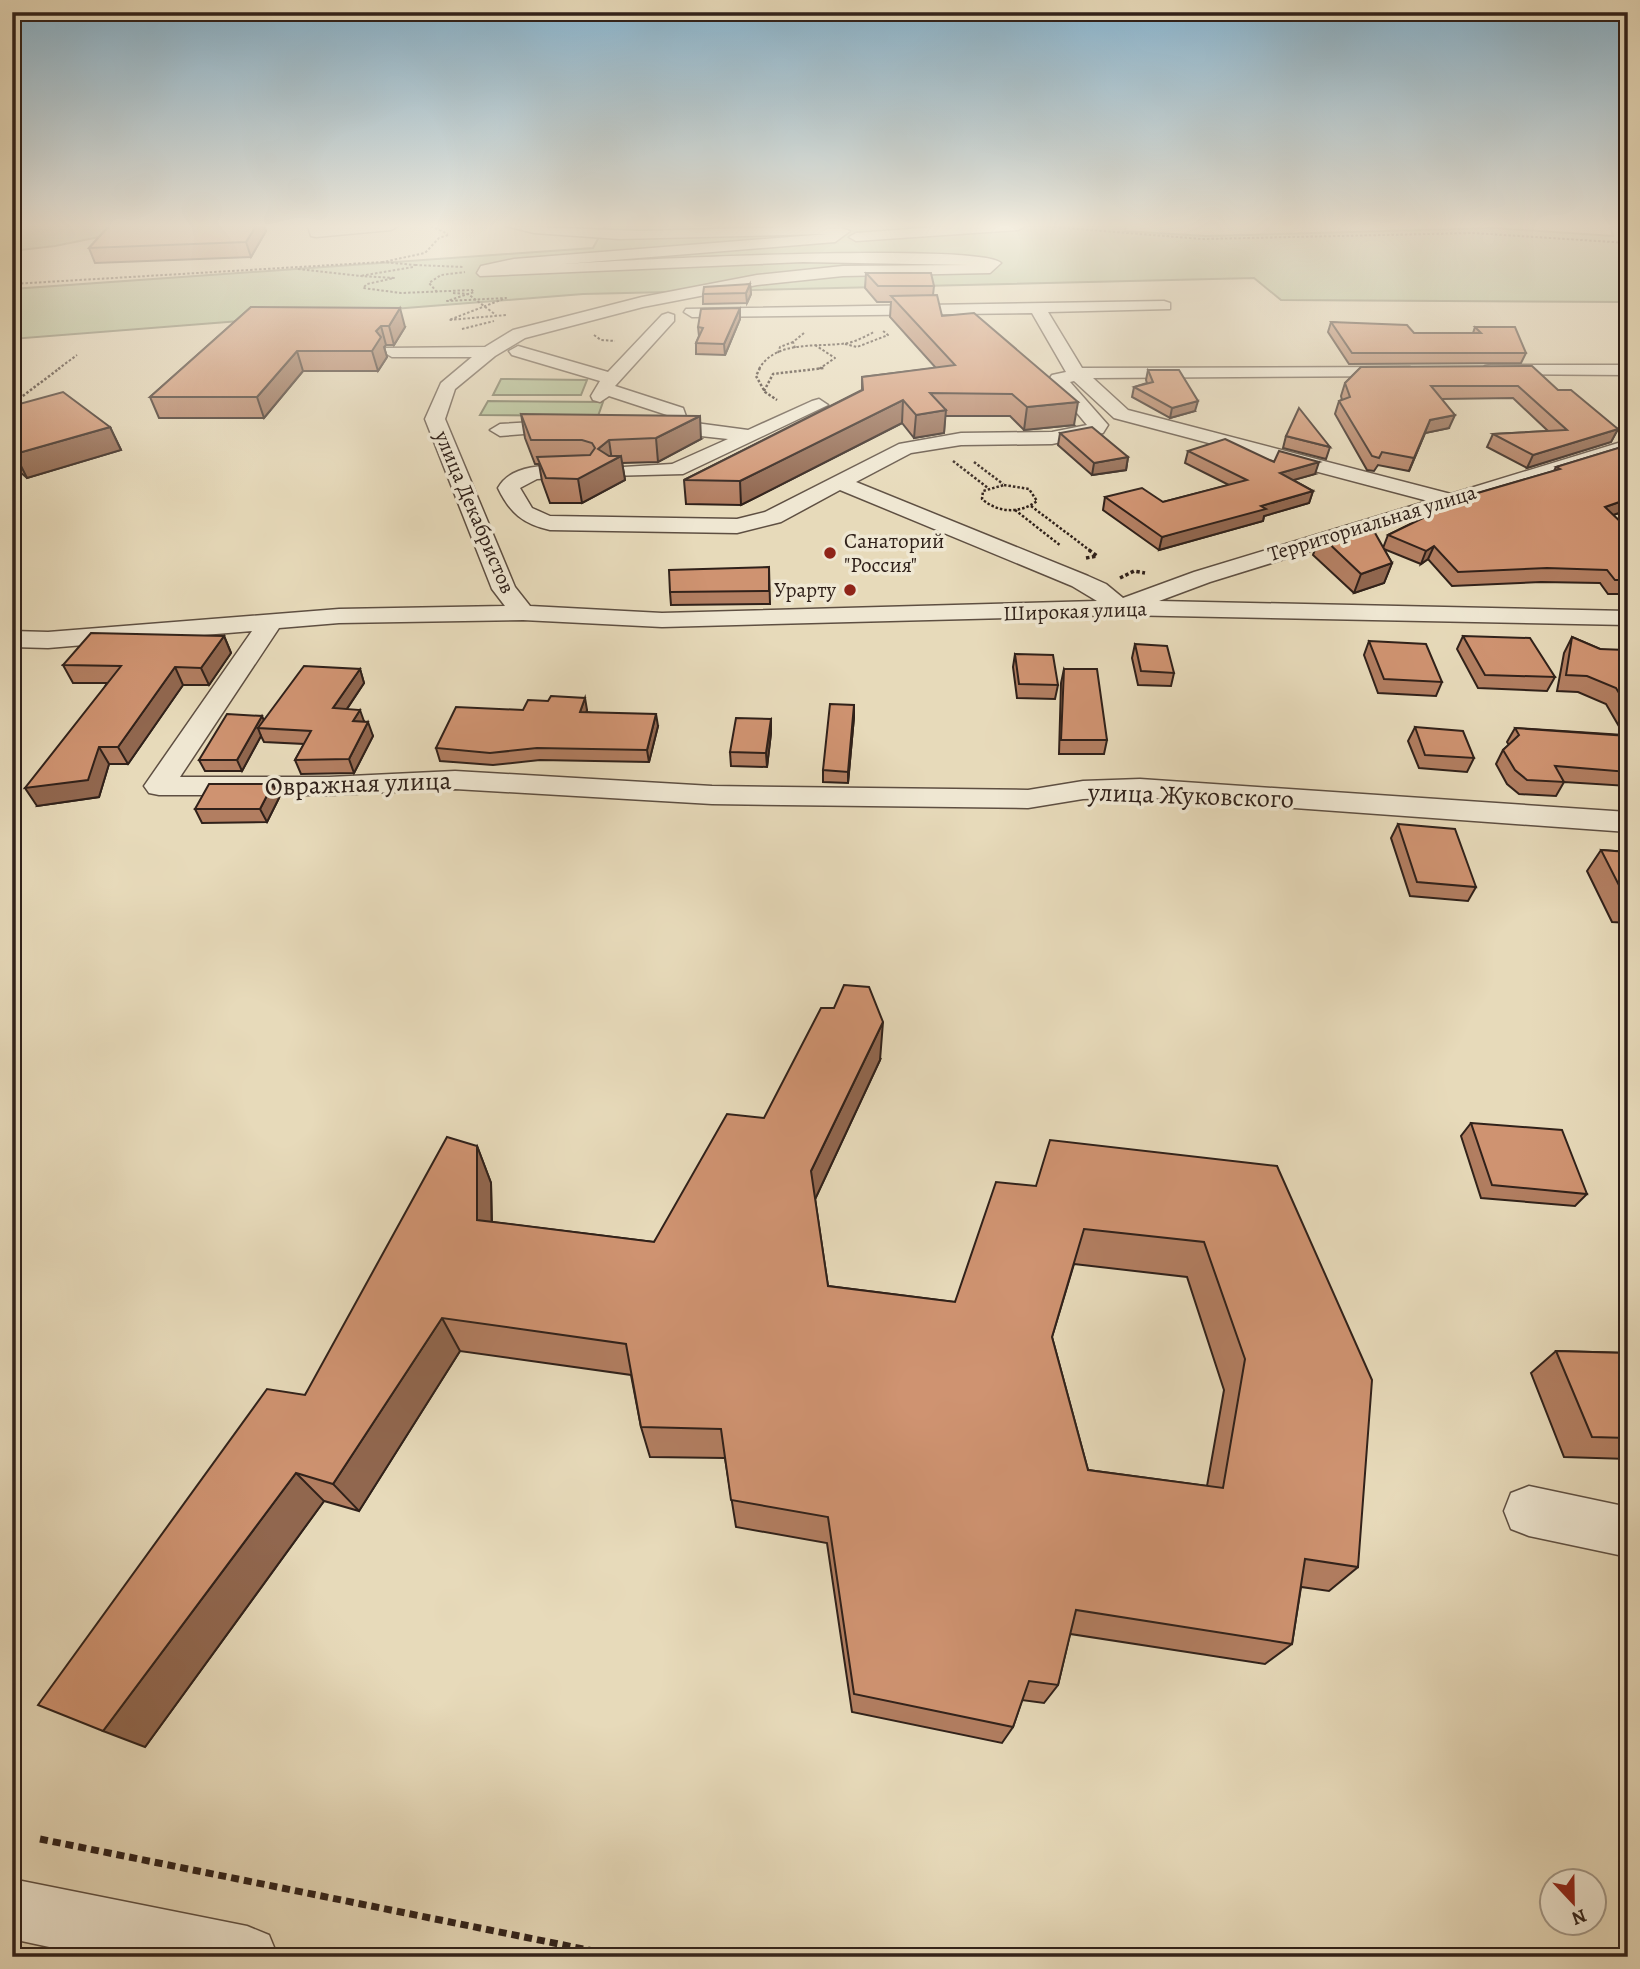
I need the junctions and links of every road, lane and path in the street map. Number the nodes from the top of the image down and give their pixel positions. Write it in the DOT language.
graph roads {
  1 [pos="454,318"];
  2 [pos="474,318"];
  3 [pos="499,318"];
  4 [pos="507,318"];
  5 [pos="579,318"];
  6 [pos="668,318"];
  7 [pos="1041,318"];
  8 [pos="502,320"];
  9 [pos="459,330"];
  10 [pos="591,332"];
  11 [pos="622,340"];
  12 [pos="793,342"];
  13 [pos="813,344"];
  14 [pos="845,344"];
  15 [pos="518,351"];
  16 [pos="392,352"];
  17 [pos="489,352"];
  18 [pos="778,353"];
  19 [pos="77,355"];
  20 [pos="1476,370"];
  21 [pos="1628,370"];
  22 [pos="1421,371"];
  23 [pos="1062,376"];
  24 [pos="606,388"];
  25 [pos="764,391"];
  26 [pos="12,404"];
  27 [pos="819,405"];
  28 [pos="781,409"];
  29 [pos="591,426"];
  30 [pos="629,426"];
  31 [pos="680,427"];
  32 [pos="500,430"];
  33 [pos="750,436"];
  34 [pos="1628,446"];
  35 [pos="947,456"];
  36 [pos="586,472"];
  37 [pos="614,472"];
  38 [pos="838,482"];
  39 [pos="988,488"];
  40 [pos="1447,499"];
  41 [pos="1031,506"];
  42 [pos="1015,510"];
  43 [pos="1069,552"];
  44 [pos="1079,560"];
  45 [pos="1153,573"];
  46 [pos="1098,589"];
  47 [pos="632,593"];
  48 [pos="670,606"];
  49 [pos="1119,608"];
  50 [pos="523,613"];
  51 [pos="1628,618"];
  52 [pos="271,622"];
  53 [pos="12,639"];
  54 [pos="712,795"];
  55 [pos="1628,822"];
  56 [pos="1529,1511"];
  57 [pos="1628,1532"];
  58 [pos="40,1839"];
  59 [pos="12,1909"];
  60 [pos="247,1957"];
  61 [pos="623,1957"];
  1 -- 2 [label="path"];
  3 -- 8 [label="path"];
  4 -- 8 [label="path"];
  5 -- 17 [label="street, улица Декабристов"];
  6 -- 24 [label="street"];
  7 -- 23 [label="street"];
  8 -- 9 [label="path"];
  10 -- 11 [label="path"];
  12 -- 18 [label="path"];
  13 -- 14 [label="path"];
  13 -- 18 [label="path"];
  13 -- 25 [label="path"];
  14 -- 14 [label="path"];
  15 -- 24 [label="street"];
  16 -- 17 [label="street"];
  17 -- 50 [label="street, улица Декабристов"];
  18 -- 25 [label="path"];
  19 -- 26 [label="path"];
  20 -- 21 [label="street"];
  22 -- 23 [label="street"];
  23 -- 38 [label="street"];
  23 -- 40 [label="street"];
  24 -- 31 [label="street"];
  25 -- 28 [label="path"];
  27 -- 33 [label="street"];
  29 -- 32 [label="street"];
  30 -- 31 [label="street"];
  31 -- 33 [label="street"];
  33 -- 37 [label="street"];
  34 -- 40 [label="street, Территориальная улица"];
  35 -- 39 [label="path"];
  36 -- 38 [label="street"];
  38 -- 46 [label="street"];
  39 -- 41 [label="path"];
  39 -- 42 [label="path"];
  40 -- 49 [label="street, Территориальная улица"];
  41 -- 42 [label="path"];
  41 -- 44 [label="path"];
  42 -- 43 [label="path"];
  45 -- 46 [label="path"];
  46 -- 49 [label="street"];
  47 -- 48 [label="street"];
  48 -- 49 [label="street, Широкая улица"];
  48 -- 50 [label="street, Широкая улица"];
  49 -- 51 [label="street, Широкая улица"];
  50 -- 52 [label="street, улица Декабристов"];
  52 -- 53 [label="street, улица Декабристов"];
  52 -- 54 [label="street, Овражная улица"];
  54 -- 55 [label="street, улица Жуковского"];
  56 -- 57 [label="street"];
  58 -- 61 [label="path"];
  59 -- 60 [label="street"];
}
